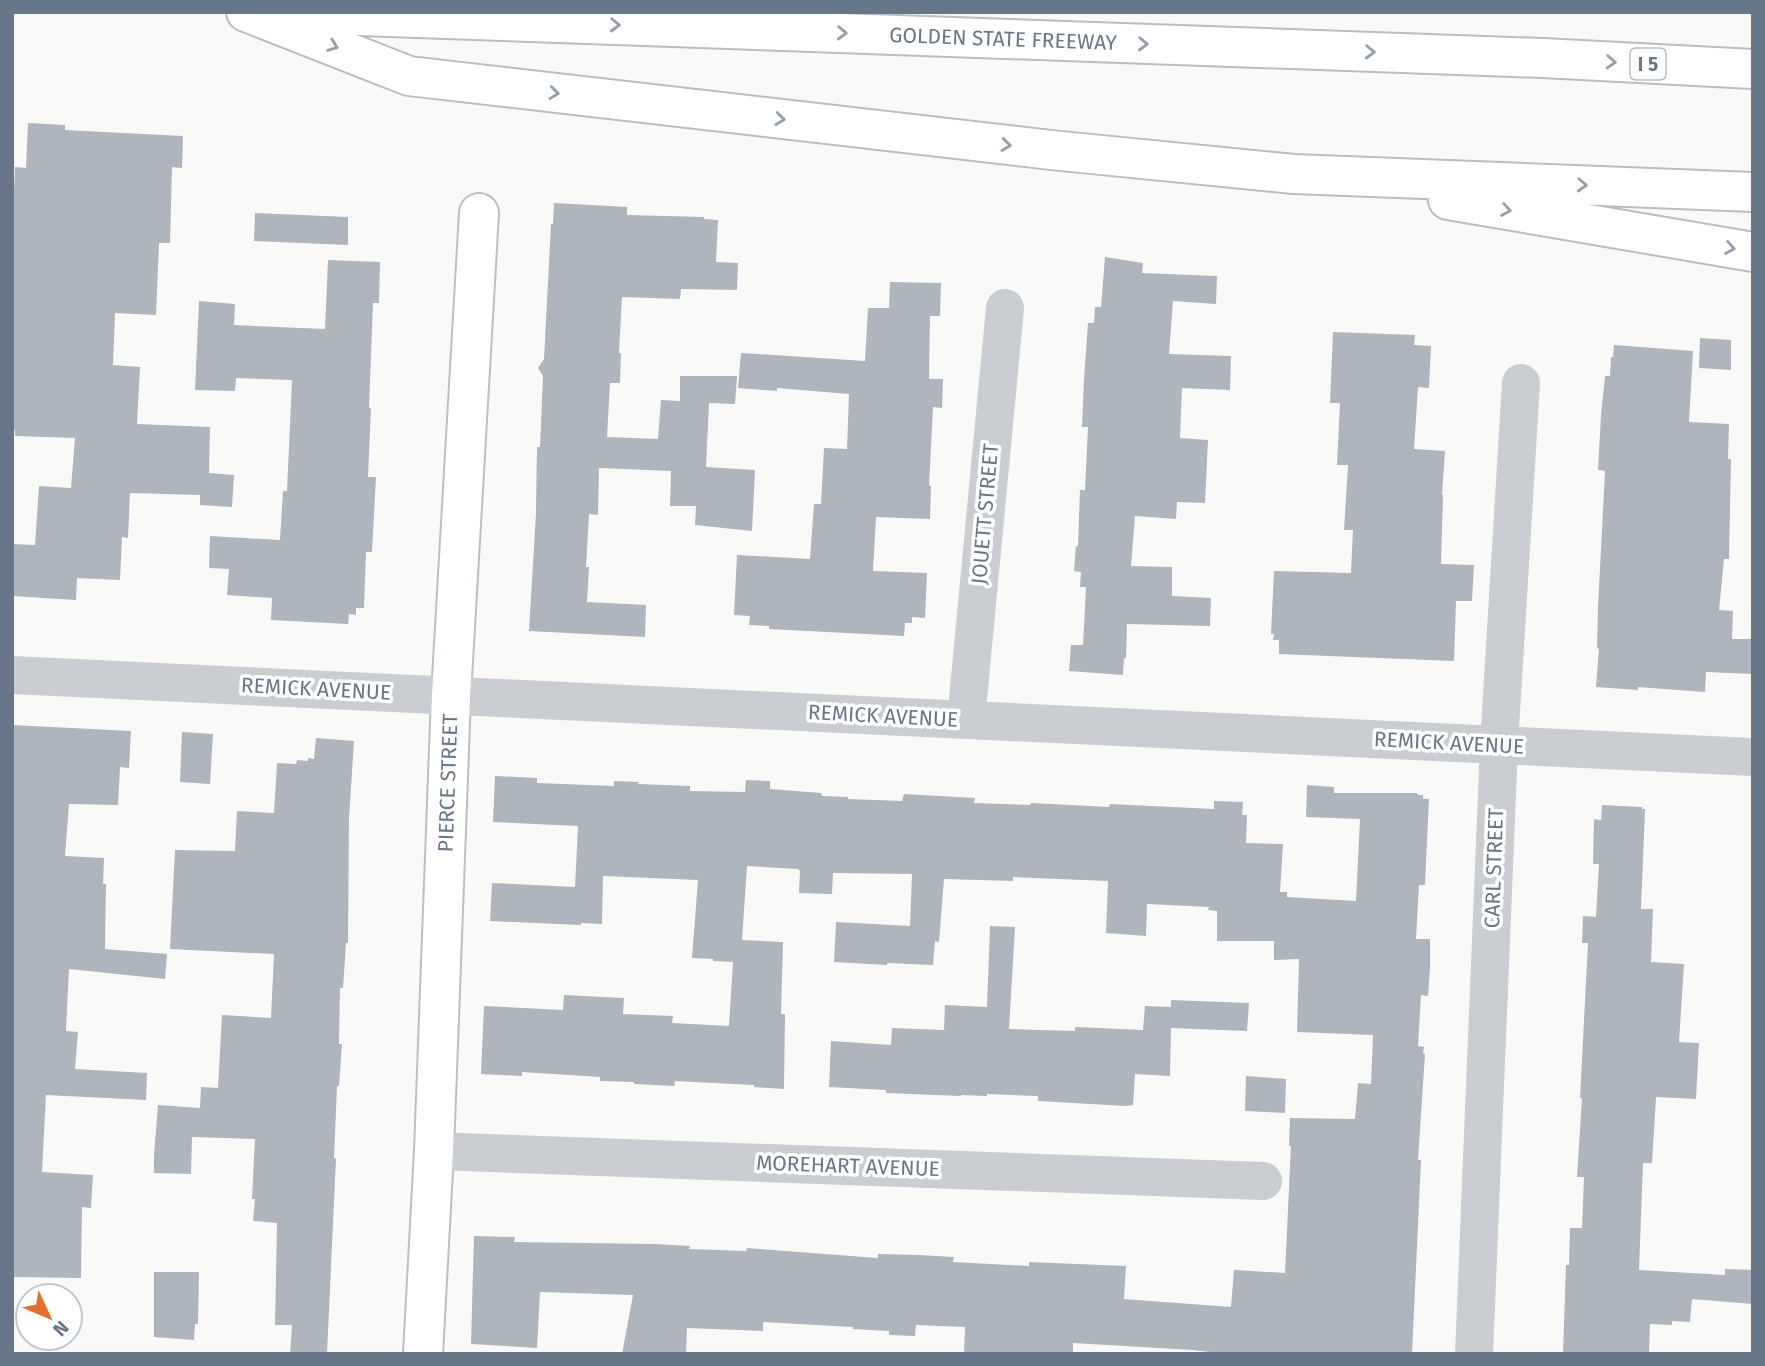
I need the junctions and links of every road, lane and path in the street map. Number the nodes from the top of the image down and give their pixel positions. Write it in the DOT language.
graph roads {
  1 [pos="246,12"];
  2 [pos="253,12"];
  3 [pos="1753,69"];
  4 [pos="1294,173"];
  5 [pos="1753,191"];
  6 [pos="479,213"];
  7 [pos="1753,252"];
  8 [pos="1005,308"];
  9 [pos="1521,383"];
  10 [pos="12,675"];
  11 [pos="451,696"];
  12 [pos="966,720"];
  13 [pos="1499,746"];
  14 [pos="1753,757"];
  15 [pos="434,1151"];
  16 [pos="1263,1181"];
  17 [pos="423,1354"];
  18 [pos="1474,1354"];
  1 -- 4 [label="main road, one-way"];
  2 -- 3 [label="main road, GOLDEN STATE FREEWAY / I 5, one-way"];
  4 -- 5 [label="main road, one-way"];
  4 -- 7 [label="main road, one-way"];
  6 -- 11 [label="main road, PIERCE STREET"];
  8 -- 12 [label="street, JOUETT STREET"];
  9 -- 13 [label="street, CARL STREET"];
  10 -- 11 [label="street, REMICK AVENUE"];
  11 -- 12 [label="street, REMICK AVENUE"];
  11 -- 15 [label="main road, PIERCE STREET"];
  12 -- 13 [label="street, REMICK AVENUE"];
  13 -- 14 [label="street, REMICK AVENUE"];
  13 -- 18 [label="street, CARL STREET"];
  15 -- 16 [label="street, MOREHART AVENUE"];
  15 -- 17 [label="main road, PIERCE STREET"];
}
